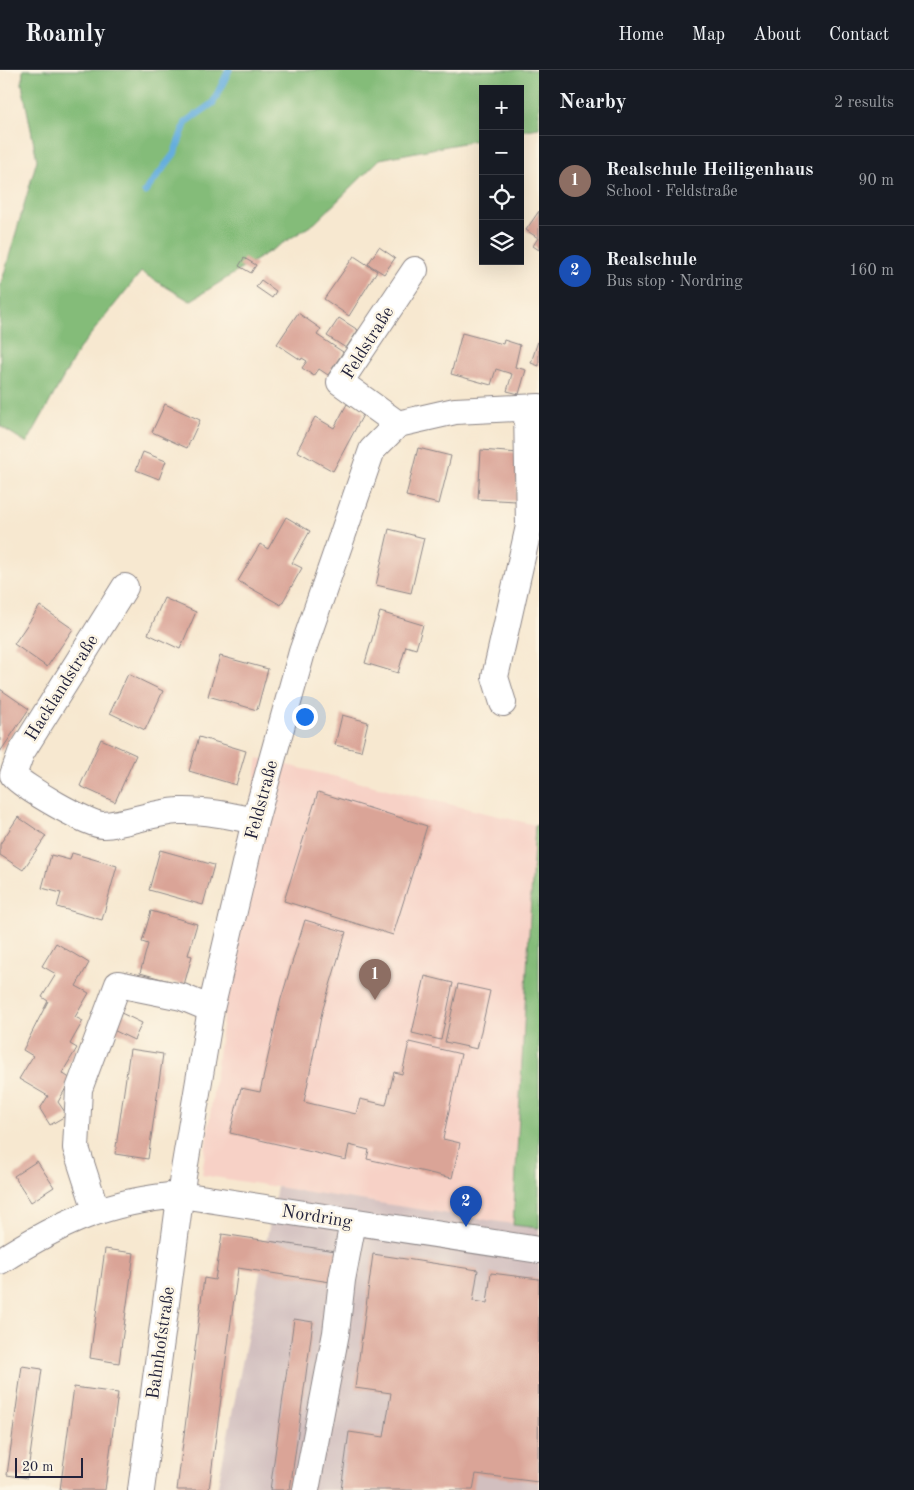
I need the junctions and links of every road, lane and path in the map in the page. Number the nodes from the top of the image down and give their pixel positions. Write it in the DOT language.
graph roads {
  1 [pos="416,270"];
  2 [pos="533,408"];
  3 [pos="398,424"];
  4 [pos="125,587"];
  5 [pos="503,702"];
  6 [pos="255,820"];
  7 [pos="211,1009"];
  8 [pos="181,1195"];
  9 [pos="96,1210"];
  10 [pos="353,1222"];
  11 [pos="539,1250"];
  12 [pos="0,1261"];
  13 [pos="141,1490"];
  14 [pos="306,1490"];
  1 -- 3 [label="street, Feldstraße"];
  2 -- 3 [label="street"];
  2 -- 5 [label="street"];
  3 -- 6 [label="street, Feldstraße"];
  4 -- 6 [label="street, Hacklandstraße"];
  6 -- 7 [label="street, Feldstraße"];
  7 -- 8 [label="street, Feldstraße"];
  7 -- 9 [label="street"];
  8 -- 9 [label="street, Nordring"];
  8 -- 10 [label="street, Nordring"];
  8 -- 13 [label="street, Bahnhofstraße"];
  9 -- 12 [label="street, Nordring"];
  10 -- 11 [label="street, Nordring"];
  10 -- 14 [label="street"];
}
